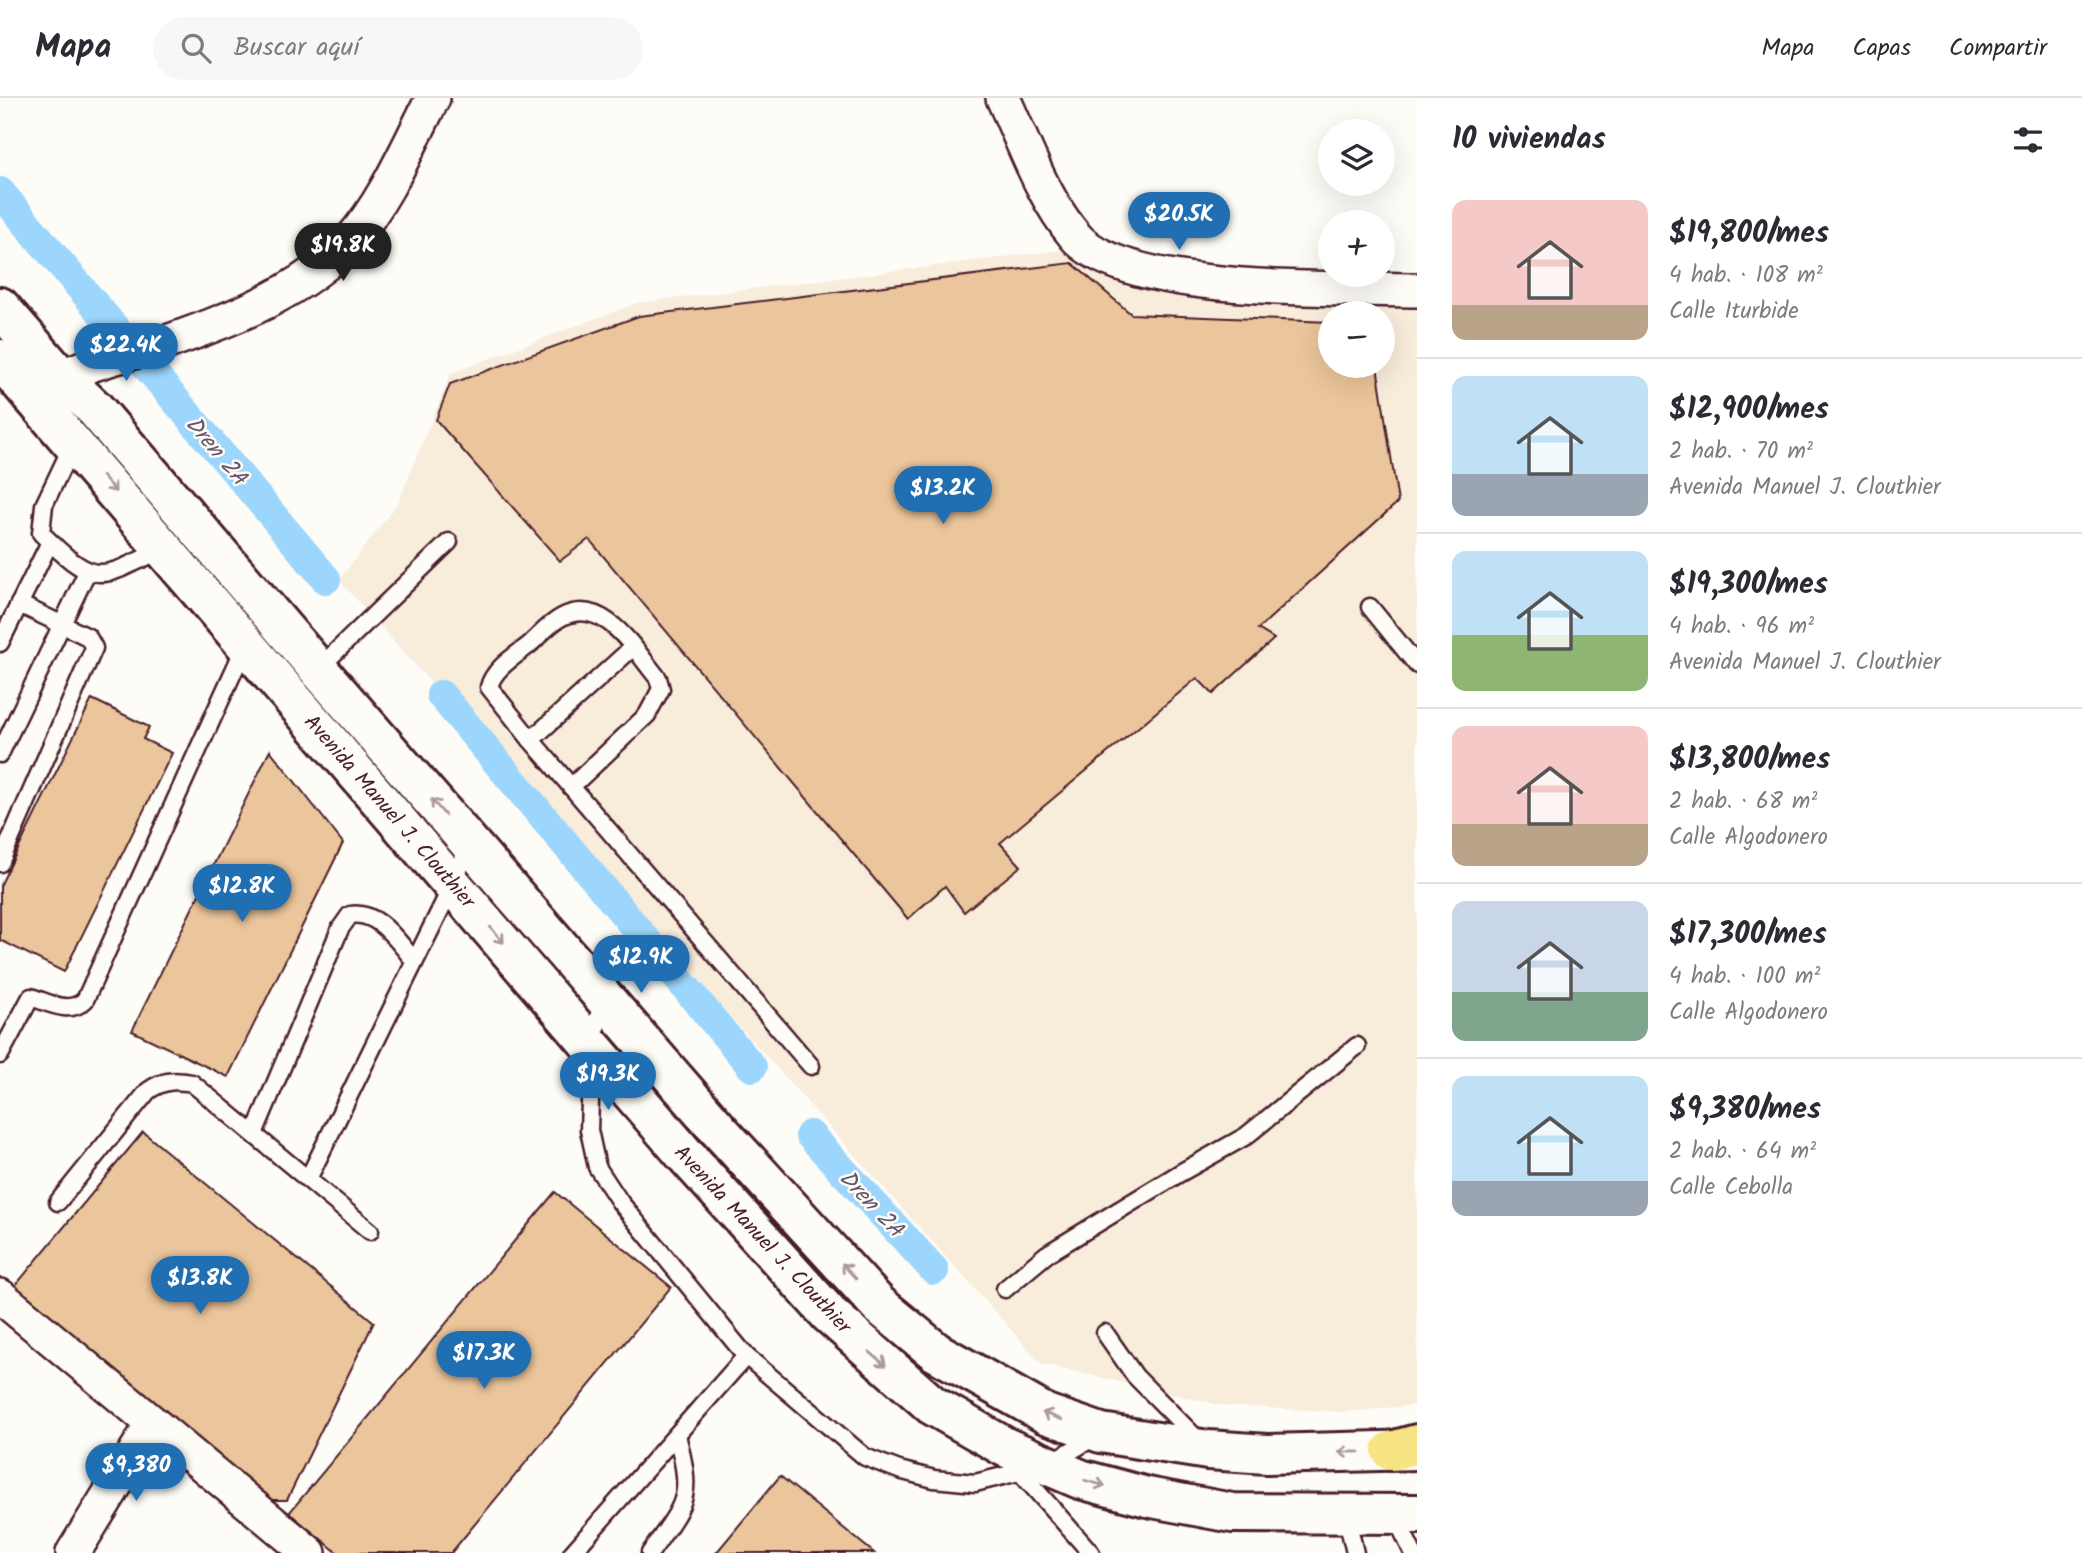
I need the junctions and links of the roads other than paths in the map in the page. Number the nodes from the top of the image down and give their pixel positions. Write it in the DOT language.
graph roads {
  1 [pos="433,98"];
  2 [pos="1003,98"];
  3 [pos="1417,290"];
  4 [pos="0,307"];
  5 [pos="0,359"];
  6 [pos="61,379"];
  7 [pos="84,425"];
  8 [pos="50,542"];
  9 [pos="184,542"];
  10 [pos="449,542"];
  11 [pos="87,572"];
  12 [pos="19,604"];
  13 [pos="262,604"];
  14 [pos="1370,607"];
  15 [pos="62,625"];
  16 [pos="0,643"];
  17 [pos="246,643"];
  18 [pos="632,648"];
  19 [pos="1417,664"];
  20 [pos="305,684"];
  21 [pos="531,740"];
  22 [pos="0,754"];
  23 [pos="571,787"];
  24 [pos="469,843"];
  25 [pos="0,863"];
  26 [pos="453,884"];
  27 [pos="414,960"];
  28 [pos="603,996"];
  29 [pos="1357,1046"];
  30 [pos="592,1047"];
  31 [pos="0,1055"];
  32 [pos="811,1066"];
  33 [pos="254,1134"];
  34 [pos="307,1179"];
  35 [pos="58,1202"];
  36 [pos="370,1231"];
  37 [pos="1005,1289"];
  38 [pos="0,1296"];
  39 [pos="1105,1333"];
  40 [pos="746,1356"];
  41 [pos="152,1425"];
  42 [pos="1101,1433"];
  43 [pos="677,1434"];
  44 [pos="1408,1449"];
  45 [pos="1208,1450"];
  46 [pos="1034,1468"];
  47 [pos="1346,1513"];
  48 [pos="1405,1514"];
  49 [pos="298,1549"];
  50 [pos="73,1553"];
  51 [pos="572,1553"];
  52 [pos="650,1553"];
  53 [pos="1091,1553"];
  54 [pos="1355,1553"];
  55 [pos="1413,1553"];
  1 -- 6 [label="street"];
  2 -- 3 [label="street"];
  4 -- 6 [label="main road, Avenida Manuel J. Clouthier"];
  5 -- 6 [label="main road, Avenida Manuel J. Clouthier"];
  6 -- 7 [label="main road, Avenida Manuel J. Clouthier"];
  7 -- 8 [label="lane"];
  7 -- 9 [label="main road, Avenida Manuel J. Clouthier"];
  8 -- 11 [label="lane"];
  8 -- 12 [label="lane"];
  9 -- 11 [label="lane"];
  9 -- 13 [label="main road, Avenida Manuel J. Clouthier"];
  9 -- 17 [label="main road, Avenida Manuel J. Clouthier"];
  10 -- 20 [label="lane"];
  11 -- 15 [label="lane"];
  12 -- 15 [label="lane"];
  12 -- 16 [label="lane"];
  13 -- 17 [label="lane"];
  13 -- 20 [label="main road, Avenida Manuel J. Clouthier"];
  14 -- 19 [label="lane"];
  15 -- 22 [label="lane"];
  15 -- 25 [label="lane"];
  17 -- 20 [label="main road, Avenida Manuel J. Clouthier"];
  17 -- 31 [label="lane"];
  18 -- 21 [label="lane"];
  18 -- 21 [label="lane"];
  18 -- 23 [label="lane"];
  24 -- 20 [label="main road, Avenida Manuel J. Clouthier, one-way"];
  20 -- 26 [label="main road, Avenida Manuel J. Clouthier"];
  21 -- 23 [label="lane"];
  23 -- 32 [label="lane"];
  24 -- 26 [label="lane"];
  24 -- 28 [label="main road, Avenida Manuel J. Clouthier"];
  26 -- 27 [label="lane"];
  26 -- 30 [label="main road, Avenida Manuel J. Clouthier, one-way"];
  27 -- 33 [label="lane"];
  27 -- 34 [label="lane"];
  28 -- 30 [label="lane"];
  42 -- 28 [label="main road, Avenida Manuel J. Clouthier, one-way"];
  29 -- 37 [label="lane"];
  30 -- 40 [label="lane"];
  30 -- 46 [label="main road, Avenida Manuel J. Clouthier, one-way"];
  33 -- 34 [label="lane"];
  33 -- 35 [label="lane"];
  34 -- 36 [label="lane"];
  38 -- 41 [label="street"];
  39 -- 45 [label="lane"];
  40 -- 43 [label="lane"];
  40 -- 46 [label="lane"];
  41 -- 49 [label="street"];
  41 -- 50 [label="street"];
  42 -- 45 [label="main road, Avenida Manuel J. Clouthier"];
  42 -- 46 [label="lane"];
  43 -- 51 [label="lane"];
  43 -- 52 [label="lane"];
  44 -- 45 [label="main road, Avenida Manuel J. Clouthier, one-way"];
  46 -- 47 [label="main road, Avenida Manuel J. Clouthier, one-way"];
  46 -- 53 [label="lane"];
  47 -- 48 [label="main road, Avenida Manuel J. Clouthier"];
  47 -- 54 [label="lane"];
  48 -- 55 [label="lane"];
}
